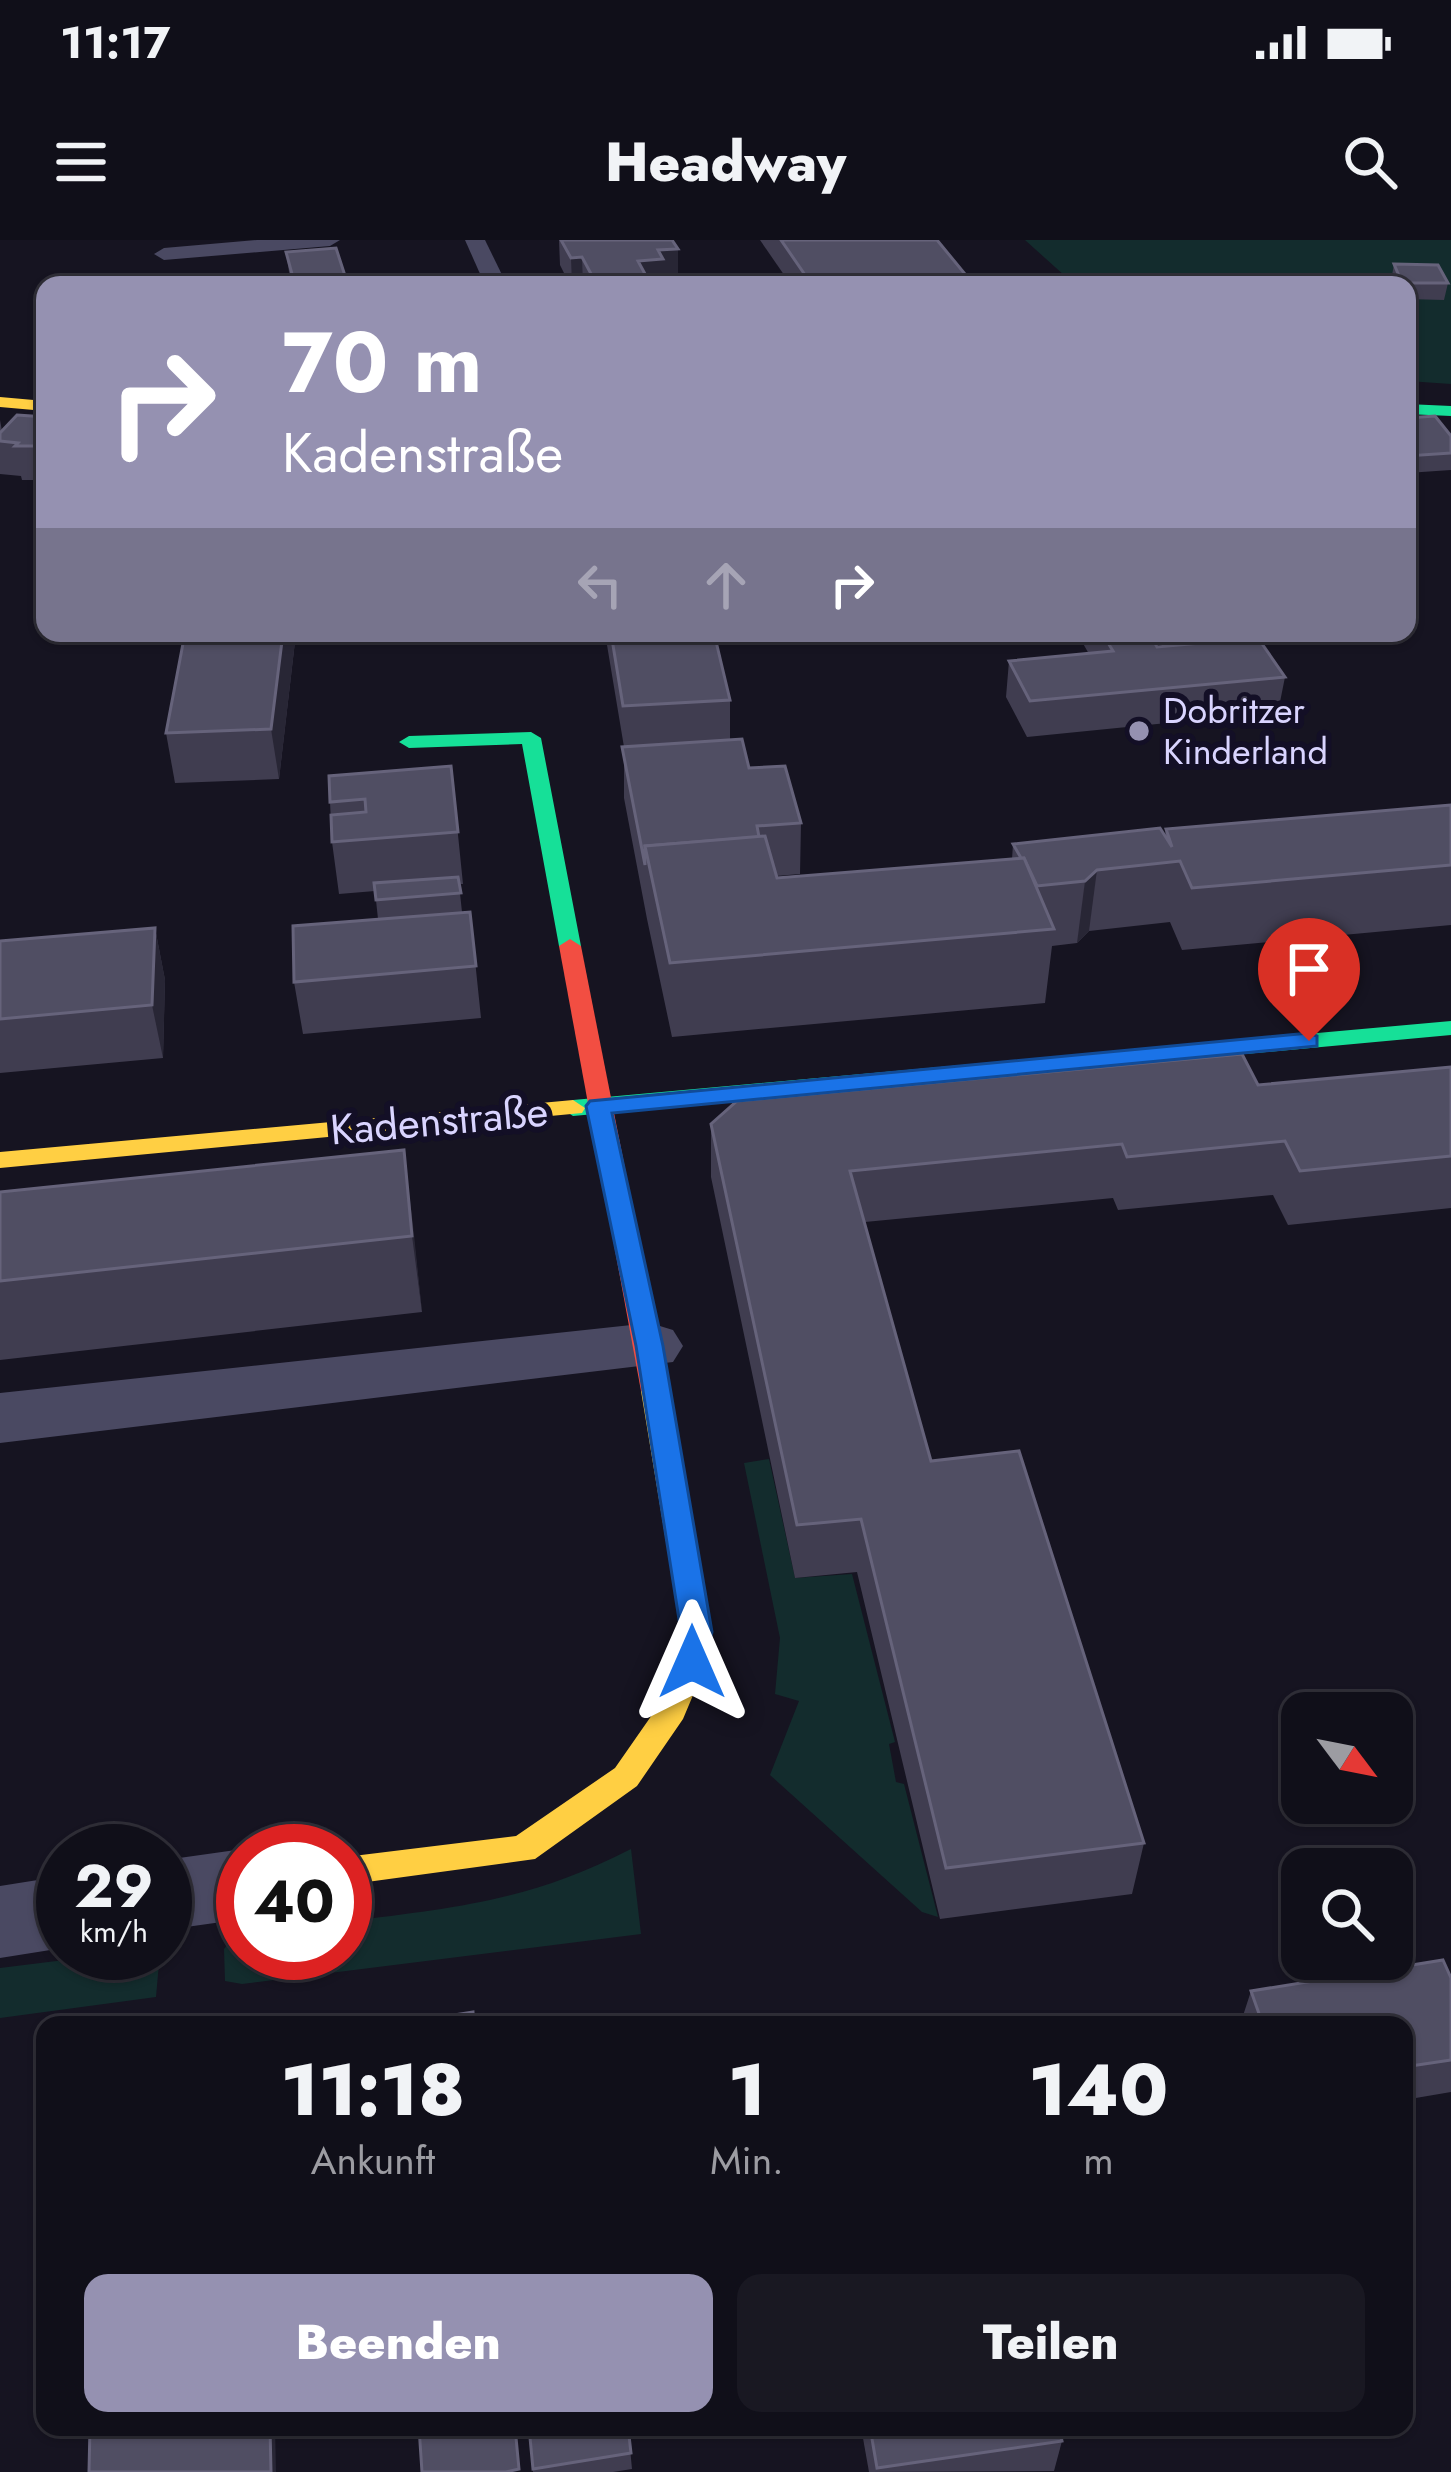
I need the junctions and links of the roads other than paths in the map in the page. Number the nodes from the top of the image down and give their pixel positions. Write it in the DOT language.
graph roads {
  1 [pos="330,240"];
  2 [pos="475,240"];
  3 [pos="163,247"];
  4 [pos="492,276"];
  5 [pos="0,403"];
  6 [pos="36,405"];
  7 [pos="1416,409"];
  8 [pos="1451,411"];
  9 [pos="409,742"];
  10 [pos="1451,1028"];
  11 [pos="598,1106"];
  12 [pos="0,1160"];
  13 [pos="650,1346"];
  14 [pos="0,1418"];
  15 [pos="372,1868"];
  16 [pos="36,1916"];
  17 [pos="0,1922"];
  1 -- 3 [label="lane"];
  2 -- 4 [label="lane"];
  5 -- 6 [label="street"];
  7 -- 8 [label="street"];
  9 -- 11 [label="street"];
  10 -- 11 [label="street, Kadenstraße"];
  11 -- 12 [label="street, Kadenstraße"];
  11 -- 13 [label="street"];
  13 -- 14 [label="street"];
  13 -- 15 [label="street"];
  16 -- 17 [label="street"];
}
